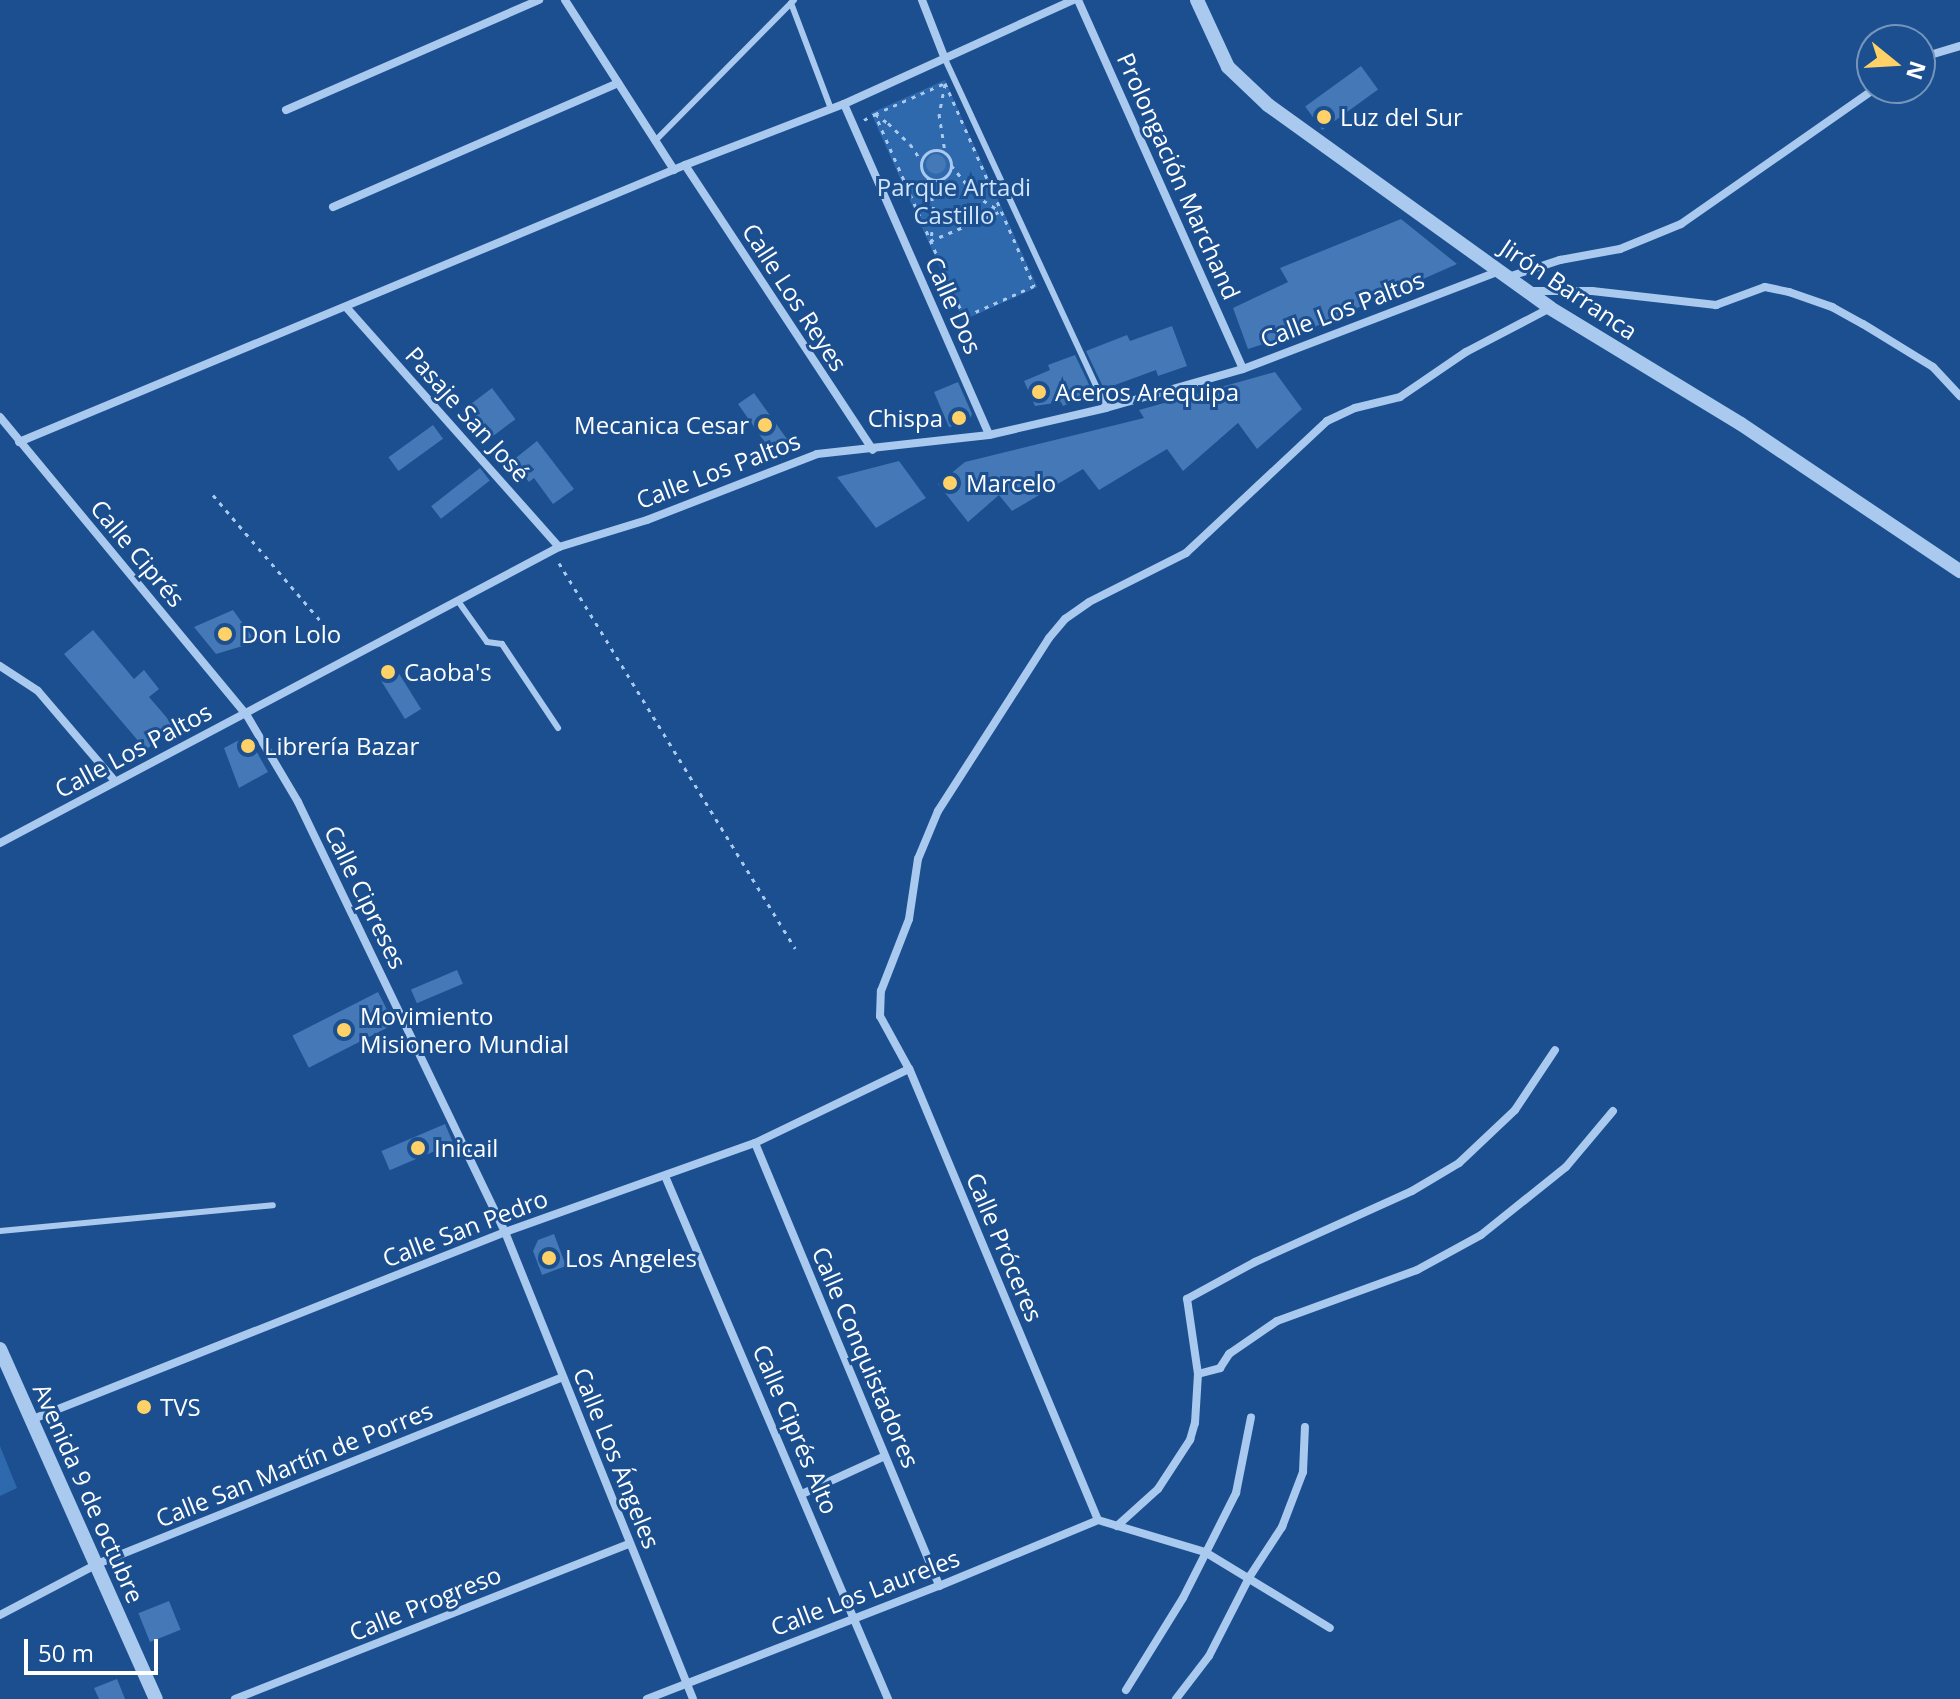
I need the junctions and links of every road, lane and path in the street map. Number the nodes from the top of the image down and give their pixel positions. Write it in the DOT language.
graph roads {
  1 [pos="539,0"];
  2 [pos="565,0"];
  3 [pos="922,0"];
  4 [pos="1076,0"];
  5 [pos="1197,0"];
  6 [pos="792,1"];
  7 [pos="1960,46"];
  8 [pos="1936,53"];
  9 [pos="945,59"];
  10 [pos="955,79"];
  11 [pos="618,83"];
  12 [pos="945,83"];
  13 [pos="1856,102"];
  14 [pos="844,104"];
  15 [pos="831,109"];
  16 [pos="286,110"];
  17 [pos="875,114"];
  18 [pos="853,124"];
  19 [pos="655,141"];
  20 [pos="946,153"];
  21 [pos="922,163"];
  22 [pos="685,165"];
  23 [pos="951,165"];
  24 [pos="674,170"];
  25 [pos="928,177"];
  26 [pos="333,207"];
  27 [pos="1001,211"];
  28 [pos="930,241"];
  29 [pos="1504,274"];
  30 [pos="1528,291"];
  31 [pos="346,307"];
  32 [pos="1550,308"];
  33 [pos="1243,369"];
  34 [pos="1960,396"];
  35 [pos="1106,408"];
  36 [pos="0,417"];
  37 [pos="989,435"];
  38 [pos="19,442"];
  39 [pos="873,450"];
  40 [pos="213,495"];
  41 [pos="555,549"];
  42 [pos="1960,571"];
  43 [pos="458,601"];
  44 [pos="352,657"];
  45 [pos="0,666"];
  46 [pos="246,714"];
  47 [pos="558,728"];
  48 [pos="115,781"];
  49 [pos="0,843"];
  50 [pos="795,948"];
  51 [pos="1555,1050"];
  52 [pos="909,1069"];
  53 [pos="1613,1111"];
  54 [pos="755,1143"];
  55 [pos="665,1176"];
  56 [pos="273,1205"];
  57 [pos="0,1231"];
  58 [pos="505,1232"];
  59 [pos="0,1349"];
  60 [pos="1198,1374"];
  61 [pos="563,1377"];
  62 [pos="1251,1417"];
  63 [pos="33,1419"];
  64 [pos="1305,1427"];
  65 [pos="885,1456"];
  66 [pos="802,1494"];
  67 [pos="1098,1520"];
  68 [pos="1117,1526"];
  69 [pos="629,1544"];
  70 [pos="1205,1552"];
  71 [pos="97,1564"];
  72 [pos="1250,1576"];
  73 [pos="939,1586"];
  74 [pos="0,1615"];
  75 [pos="855,1616"];
  76 [pos="1330,1628"];
  77 [pos="686,1684"];
  78 [pos="1126,1690"];
  79 [pos="156,1699"];
  80 [pos="235,1699"];
  81 [pos="647,1699"];
  82 [pos="693,1699"];
  83 [pos="888,1699"];
  84 [pos="1176,1699"];
  1 -- 16 [label="street"];
  2 -- 11 [label="street"];
  3 -- 9 [label="street"];
  4 -- 9 [label="street"];
  4 -- 33 [label="street, Prolongación Marchand"];
  5 -- 29 [label="street, Jirón Barranca"];
  6 -- 15 [label="lane"];
  6 -- 19 [label="lane"];
  7 -- 8 [label="street"];
  9 -- 10 [label="lane"];
  9 -- 14 [label="street"];
  10 -- 12 [label="path"];
  10 -- 35 [label="lane"];
  11 -- 19 [label="street"];
  11 -- 26 [label="street"];
  12 -- 17 [label="path"];
  12 -- 20 [label="path"];
  12 -- 27 [label="path"];
  13 -- 29 [label="street, Calle Los Paltos"];
  14 -- 15 [label="street"];
  14 -- 18 [label="street, Calle Dos"];
  15 -- 22 [label="street"];
  17 -- 18 [label="path"];
  17 -- 21 [label="path"];
  17 -- 28 [label="path"];
  18 -- 37 [label="street, Calle Dos"];
  19 -- 24 [label="street"];
  20 -- 21 [label="path"];
  20 -- 23 [label="path"];
  21 -- 25 [label="path"];
  22 -- 24 [label="street"];
  22 -- 39 [label="street, Calle Los Reyes"];
  23 -- 25 [label="path"];
  23 -- 27 [label="path"];
  24 -- 31 [label="street"];
  25 -- 28 [label="path"];
  27 -- 28 [label="path"];
  27 -- 28 [label="path"];
  29 -- 30 [label="street, Jirón Barranca"];
  29 -- 33 [label="street, Calle Los Paltos"];
  30 -- 32 [label="street, Jirón Barranca"];
  30 -- 34 [label="street"];
  31 -- 38 [label="street"];
  31 -- 41 [label="street, Pasaje San José"];
  32 -- 42 [label="street, Jirón Barranca"];
  32 -- 52 [label="street, Calle Próceres"];
  33 -- 35 [label="street, Calle Los Paltos"];
  35 -- 37 [label="street, Calle Los Paltos"];
  36 -- 38 [label="street, Calle Ciprés"];
  37 -- 39 [label="street, Calle Los Paltos"];
  38 -- 46 [label="street, Calle Ciprés"];
  39 -- 41 [label="street, Calle Los Paltos"];
  40 -- 44 [label="path"];
  41 -- 43 [label="street, Calle Los Paltos"];
  41 -- 50 [label="path"];
  43 -- 44 [label="street, Calle Los Paltos"];
  43 -- 47 [label="lane"];
  44 -- 46 [label="street, Calle Los Paltos"];
  45 -- 48 [label="street"];
  46 -- 48 [label="street, Calle Los Paltos"];
  46 -- 58 [label="street, Calle Cipreses"];
  48 -- 49 [label="street, Calle Los Paltos"];
  51 -- 60 [label="street"];
  52 -- 54 [label="street, Calle San Pedro"];
  52 -- 67 [label="street, Calle Próceres"];
  53 -- 60 [label="street"];
  54 -- 55 [label="street, Calle San Pedro"];
  54 -- 65 [label="street, Calle Conquistadores"];
  55 -- 58 [label="street, Calle San Pedro"];
  55 -- 66 [label="street, Calle Ciprés Alto"];
  56 -- 57 [label="lane"];
  58 -- 61 [label="street, Calle Los Ángeles"];
  58 -- 63 [label="street, Calle San Pedro"];
  59 -- 63 [label="street, Avenida 9 de octubre"];
  60 -- 68 [label="street"];
  61 -- 69 [label="street, Calle Los Ángeles"];
  61 -- 71 [label="street, Calle San Martín de Porres"];
  62 -- 70 [label="street"];
  63 -- 71 [label="street, Avenida 9 de octubre"];
  64 -- 72 [label="street"];
  65 -- 66 [label="street"];
  65 -- 73 [label="street, Calle Conquistadores"];
  66 -- 75 [label="street, Calle Ciprés Alto"];
  67 -- 68 [label="street"];
  67 -- 73 [label="street, Calle Los Laureles"];
  68 -- 70 [label="street"];
  69 -- 77 [label="street, Calle Los Ángeles"];
  69 -- 80 [label="street, Calle Progreso"];
  70 -- 72 [label="street"];
  70 -- 78 [label="street"];
  71 -- 74 [label="street, Calle San Martín de Porres"];
  71 -- 79 [label="street, Avenida 9 de octubre"];
  72 -- 76 [label="street"];
  72 -- 84 [label="street"];
  73 -- 75 [label="street, Calle Los Laureles"];
  75 -- 77 [label="street, Calle Los Laureles"];
  75 -- 83 [label="street, Calle Ciprés Alto"];
  77 -- 81 [label="street, Calle Los Laureles"];
  77 -- 82 [label="street, Calle Los Ángeles"];
}
